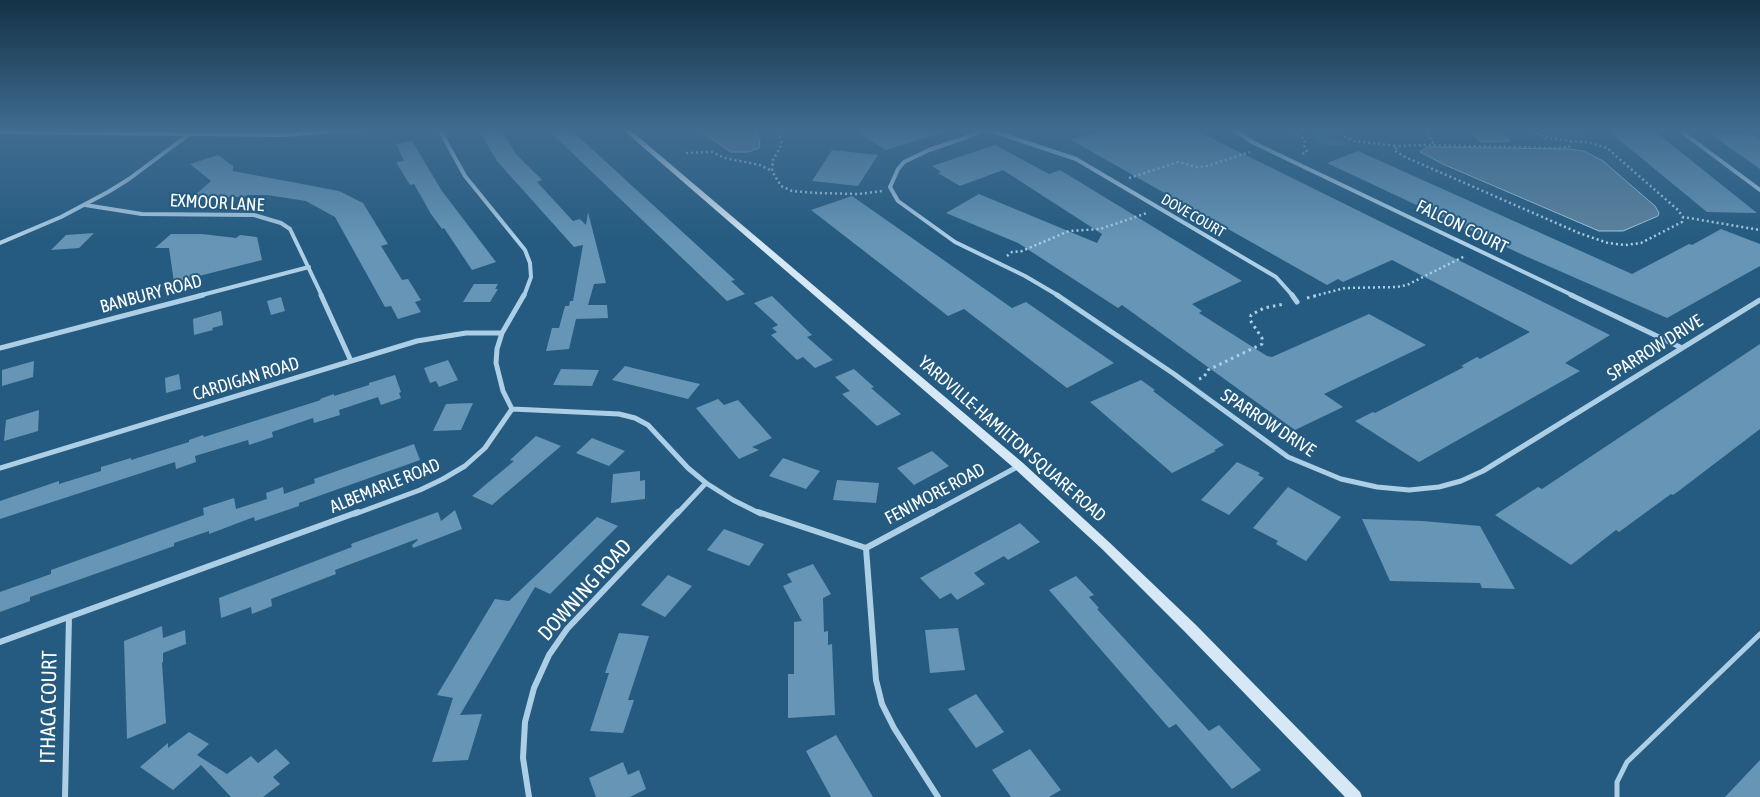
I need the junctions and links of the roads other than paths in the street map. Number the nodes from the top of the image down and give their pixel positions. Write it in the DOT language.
graph roads {
  1 [pos="146,166"];
  2 [pos="460,166"];
  3 [pos="668,166"];
  4 [pos="901,166"];
  5 [pos="1088,166"];
  6 [pos="1303,166"];
  7 [pos="1728,166"];
  8 [pos="1760,190"];
  9 [pos="84,205"];
  10 [pos="0,242"];
  11 [pos="309,266"];
  12 [pos="1760,300"];
  13 [pos="1297,302"];
  14 [pos="502,333"];
  15 [pos="0,348"];
  16 [pos="1682,348"];
  17 [pos="352,361"];
  18 [pos="512,409"];
  19 [pos="1019,466"];
  20 [pos="0,468"];
  21 [pos="706,483"];
  22 [pos="866,548"];
  23 [pos="69,617"];
  24 [pos="1760,634"];
  25 [pos="0,642"];
  26 [pos="65,797"];
  27 [pos="529,797"];
  28 [pos="938,797"];
  29 [pos="1355,797"];
  30 [pos="1617,797"];
  1 -- 9 [label="street"];
  2 -- 14 [label="street"];
  3 -- 19 [label="street, YARDVILLE-HAMILTON SQUARE ROAD"];
  4 -- 16 [label="street, SPARROW DRIVE"];
  5 -- 13 [label="street, DOVE COURT"];
  6 -- 16 [label="street, FALCON COURT"];
  7 -- 8 [label="street"];
  9 -- 10 [label="street"];
  9 -- 11 [label="street, EXMOOR LANE"];
  11 -- 15 [label="street, BANBURY ROAD"];
  11 -- 17 [label="street, EXMOOR LANE"];
  12 -- 16 [label="street, SPARROW DRIVE"];
  14 -- 17 [label="street, CARDIGAN ROAD"];
  14 -- 18 [label="street"];
  17 -- 20 [label="street, CARDIGAN ROAD"];
  18 -- 21 [label="street"];
  18 -- 23 [label="street, ALBEMARLE ROAD"];
  19 -- 22 [label="street, FENIMORE ROAD"];
  19 -- 29 [label="street, YARDVILLE-HAMILTON SQUARE ROAD"];
  21 -- 22 [label="street"];
  21 -- 27 [label="street, DOWNING ROAD"];
  22 -- 28 [label="street"];
  23 -- 25 [label="street, ALBEMARLE ROAD"];
  23 -- 26 [label="street, ITHACA COURT"];
  24 -- 30 [label="lane"];
}
